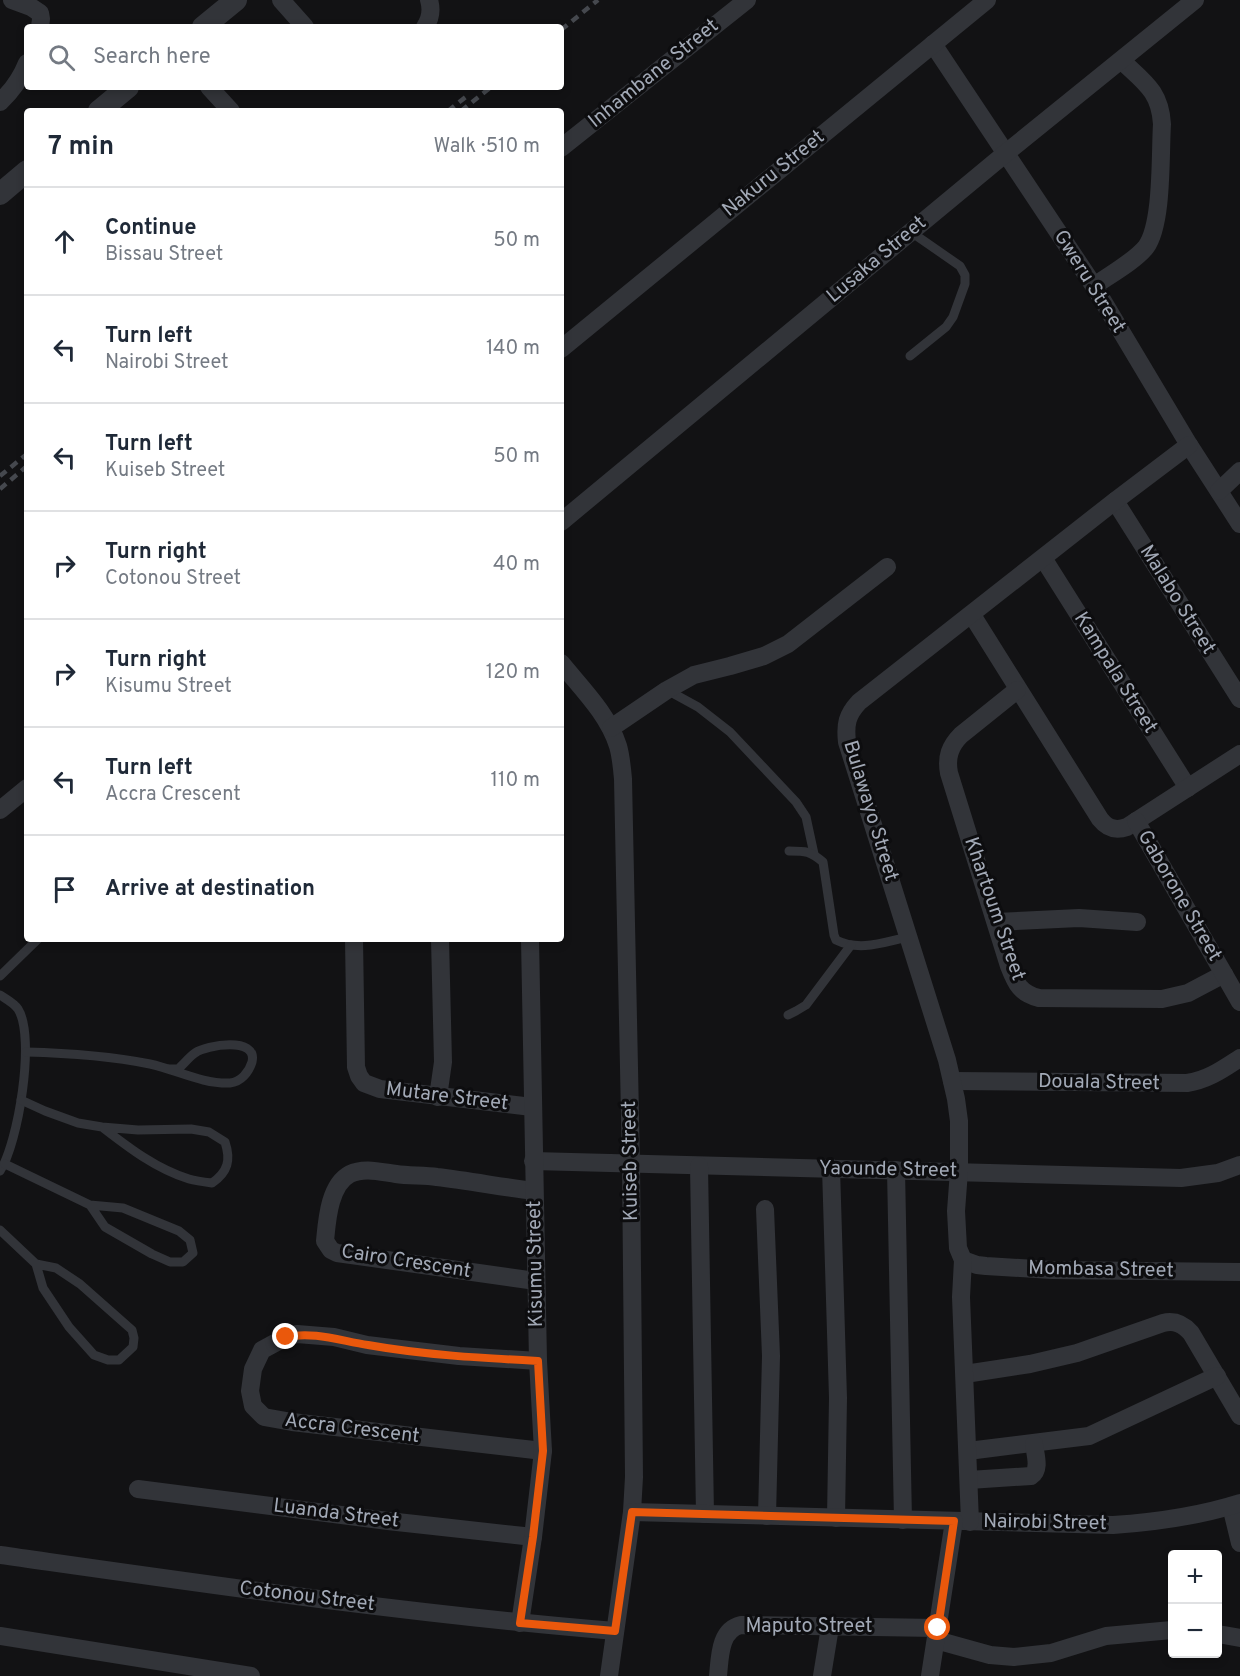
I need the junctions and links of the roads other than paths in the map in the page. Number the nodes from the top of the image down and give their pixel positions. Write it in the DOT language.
graph roads {
  1 [pos="12,0"];
  2 [pos="236,0"];
  3 [pos="281,0"];
  4 [pos="429,0"];
  5 [pos="747,0"];
  6 [pos="987,0"];
  7 [pos="1195,0"];
  8 [pos="40,24"];
  9 [pos="207,24"];
  10 [pos="302,24"];
  11 [pos="427,24"];
  12 [pos="933,44"];
  13 [pos="1122,61"];
  14 [pos="24,68"];
  15 [pos="124,90"];
  16 [pos="212,90"];
  17 [pos="0,102"];
  18 [pos="103,108"];
  19 [pos="228,108"];
  20 [pos="564,146"];
  21 [pos="1006,153"];
  22 [pos="24,174"];
  23 [pos="0,194"];
  24 [pos="911,232"];
  25 [pos="1094,286"];
  26 [pos="564,347"];
  27 [pos="909,356"];
  28 [pos="1190,445"];
  29 [pos="1240,471"];
  30 [pos="1220,491"];
  31 [pos="1114,501"];
  32 [pos="564,520"];
  33 [pos="1240,524"];
  34 [pos="1043,558"];
  35 [pos="887,567"];
  36 [pos="972,615"];
  37 [pos="564,667"];
  38 [pos="667,690"];
  39 [pos="1017,690"];
  40 [pos="1240,699"];
  41 [pos="611,728"];
  42 [pos="1240,754"];
  43 [pos="1188,788"];
  44 [pos="24,790"];
  45 [pos="0,810"];
  46 [pos="1136,821"];
  47 [pos="789,851"];
  48 [pos="814,854"];
  49 [pos="996,922"];
  50 [pos="1137,922"];
  51 [pos="908,937"];
  52 [pos="35,942"];
  53 [pos="354,942"];
  54 [pos="440,942"];
  55 [pos="530,942"];
  56 [pos="851,945"];
  57 [pos="1224,974"];
  58 [pos="0,976"];
  59 [pos="0,995"];
  60 [pos="1240,1002"];
  61 [pos="788,1015"];
  62 [pos="26,1052"];
  63 [pos="1240,1058"];
  64 [pos="169,1069"];
  65 [pos="952,1081"];
  66 [pos="438,1096"];
  67 [pos="21,1100"];
  68 [pos="532,1107"];
  69 [pos="102,1127"];
  70 [pos="533,1161"];
  71 [pos="631,1164"];
  72 [pos="1240,1165"];
  73 [pos="699,1166"];
  74 [pos="2,1168"];
  75 [pos="831,1168"];
  76 [pos="896,1170"];
  77 [pos="959,1171"];
  78 [pos="534,1191"];
  79 [pos="90,1205"];
  80 [pos="765,1209"];
  81 [pos="0,1230"];
  82 [pos="963,1260"];
  83 [pos="36,1264"];
  84 [pos="1240,1272"];
  85 [pos="536,1281"];
  86 [pos="538,1361"];
  87 [pos="965,1374"];
  88 [pos="1217,1376"];
  89 [pos="1240,1416"];
  90 [pos="1034,1444"];
  91 [pos="543,1451"];
  92 [pos="968,1451"];
  93 [pos="969,1480"];
  94 [pos="138,1489"];
  95 [pos="1236,1504"];
  96 [pos="632,1512"];
  97 [pos="705,1514"];
  98 [pos="767,1516"];
  99 [pos="836,1518"];
  100 [pos="903,1520"];
  101 [pos="962,1522"];
  102 [pos="533,1537"];
  103 [pos="1240,1543"];
  104 [pos="0,1555"];
  105 [pos="520,1623"];
  106 [pos="830,1627"];
  107 [pos="1168,1630"];
  108 [pos="615,1631"];
  109 [pos="937,1634"];
  110 [pos="1222,1635"];
  111 [pos="0,1636"];
  112 [pos="1240,1638"];
  113 [pos="251,1676"];
  114 [pos="609,1676"];
  115 [pos="718,1676"];
  116 [pos="822,1676"];
  117 [pos="930,1676"];
  1 -- 8 [label="street"];
  2 -- 9 [label="street"];
  3 -- 10 [label="street"];
  4 -- 11 [label="street"];
  5 -- 20 [label="street, Inhambane Street"];
  6 -- 12 [label="street, Nakuru Street"];
  7 -- 13 [label="street, Lusaka Street"];
  12 -- 21 [label="street, Gweru Street"];
  12 -- 26 [label="street, Nakuru Street"];
  13 -- 21 [label="street, Lusaka Street"];
  13 -- 25 [label="street"];
  14 -- 17 [label="street"];
  15 -- 18 [label="street"];
  16 -- 19 [label="street"];
  21 -- 24 [label="street, Lusaka Street"];
  21 -- 25 [label="street, Gweru Street"];
  22 -- 23 [label="street"];
  24 -- 27 [label="lane"];
  24 -- 32 [label="street, Lusaka Street"];
  25 -- 28 [label="street, Gweru Street"];
  28 -- 30 [label="street, Gweru Street"];
  28 -- 31 [label="street, Bulawayo Street"];
  29 -- 30 [label="street"];
  30 -- 33 [label="street, Gweru Street"];
  31 -- 34 [label="street, Bulawayo Street"];
  31 -- 40 [label="street, Malabo Street"];
  34 -- 36 [label="street, Bulawayo Street"];
  34 -- 43 [label="street, Kampala Street"];
  35 -- 38 [label="street"];
  36 -- 39 [label="street"];
  36 -- 51 [label="street, Bulawayo Street"];
  37 -- 41 [label="street, Kuiseb Street"];
  38 -- 41 [label="street"];
  38 -- 48 [label="lane"];
  39 -- 46 [label="street"];
  39 -- 49 [label="street, Khartoum Street"];
  41 -- 71 [label="street, Kuiseb Street"];
  42 -- 43 [label="street"];
  43 -- 46 [label="street"];
  44 -- 45 [label="street"];
  46 -- 57 [label="street, Gaborone Street"];
  47 -- 48 [label="lane"];
  48 -- 56 [label="lane"];
  49 -- 50 [label="street"];
  49 -- 57 [label="street, Khartoum Street"];
  51 -- 56 [label="lane"];
  51 -- 65 [label="street, Bulawayo Street"];
  52 -- 58 [label="lane"];
  53 -- 66 [label="street, Mutare Street"];
  54 -- 66 [label="street"];
  55 -- 68 [label="street, Kisumu Street"];
  56 -- 61 [label="lane"];
  57 -- 60 [label="street, Gaborone Street"];
  59 -- 62 [label="lane"];
  62 -- 64 [label="lane"];
  62 -- 67 [label="lane"];
  63 -- 65 [label="street, Douala Street"];
  64 -- 64 [label="lane"];
  65 -- 77 [label="street, Bulawayo Street"];
  66 -- 68 [label="street, Mutare Street"];
  67 -- 69 [label="lane"];
  67 -- 74 [label="lane"];
  68 -- 70 [label="street, Kisumu Street"];
  69 -- 69 [label="lane"];
  70 -- 71 [label="street, Yaounde Street"];
  70 -- 78 [label="street, Kisumu Street"];
  71 -- 73 [label="street, Yaounde Street"];
  71 -- 96 [label="street, Kuiseb Street"];
  72 -- 77 [label="street, Yaounde Street"];
  73 -- 75 [label="street, Yaounde Street"];
  73 -- 97 [label="street"];
  74 -- 79 [label="lane"];
  75 -- 76 [label="street, Yaounde Street"];
  75 -- 99 [label="street"];
  76 -- 77 [label="street, Yaounde Street"];
  76 -- 100 [label="street"];
  77 -- 82 [label="street, Bulawayo Street"];
  78 -- 85 [label="street, Kisumu Street"];
  78 -- 85 [label="street, Cairo Crescent"];
  79 -- 79 [label="lane"];
  80 -- 98 [label="street"];
  81 -- 83 [label="lane"];
  82 -- 84 [label="street, Mombasa Street"];
  82 -- 87 [label="street, Bulawayo Street"];
  83 -- 83 [label="lane"];
  85 -- 86 [label="street, Kisumu Street"];
  86 -- 91 [label="street, Kisumu Street"];
  86 -- 91 [label="street, Accra Crescent"];
  87 -- 88 [label="street"];
  87 -- 92 [label="street, Bulawayo Street"];
  88 -- 89 [label="street"];
  88 -- 90 [label="street"];
  90 -- 92 [label="street"];
  90 -- 93 [label="street"];
  91 -- 102 [label="street, Kisumu Street"];
  92 -- 93 [label="street, Bulawayo Street"];
  93 -- 101 [label="street, Bulawayo Street"];
  94 -- 102 [label="street, Luanda Street"];
  95 -- 101 [label="street, Nairobi Street"];
  95 -- 103 [label="street"];
  96 -- 97 [label="street, Nairobi Street"];
  96 -- 108 [label="street, Kuiseb Street"];
  97 -- 98 [label="street, Nairobi Street"];
  98 -- 99 [label="street, Nairobi Street"];
  99 -- 100 [label="street, Nairobi Street"];
  100 -- 101 [label="street, Nairobi Street"];
  101 -- 109 [label="street, Bulawayo Street"];
  102 -- 105 [label="street, Kisumu Street"];
  104 -- 105 [label="street, Cotonou Street"];
  105 -- 108 [label="street, Cotonou Street"];
  106 -- 109 [label="street, Maputo Street"];
  106 -- 115 [label="street, Maputo Street"];
  106 -- 116 [label="street"];
  107 -- 109 [label="street, Maputo Street"];
  108 -- 114 [label="street, Kuiseb Street"];
  109 -- 117 [label="street, Bulawayo Street"];
  110 -- 112 [label="street"];
  111 -- 113 [label="street"];
}
